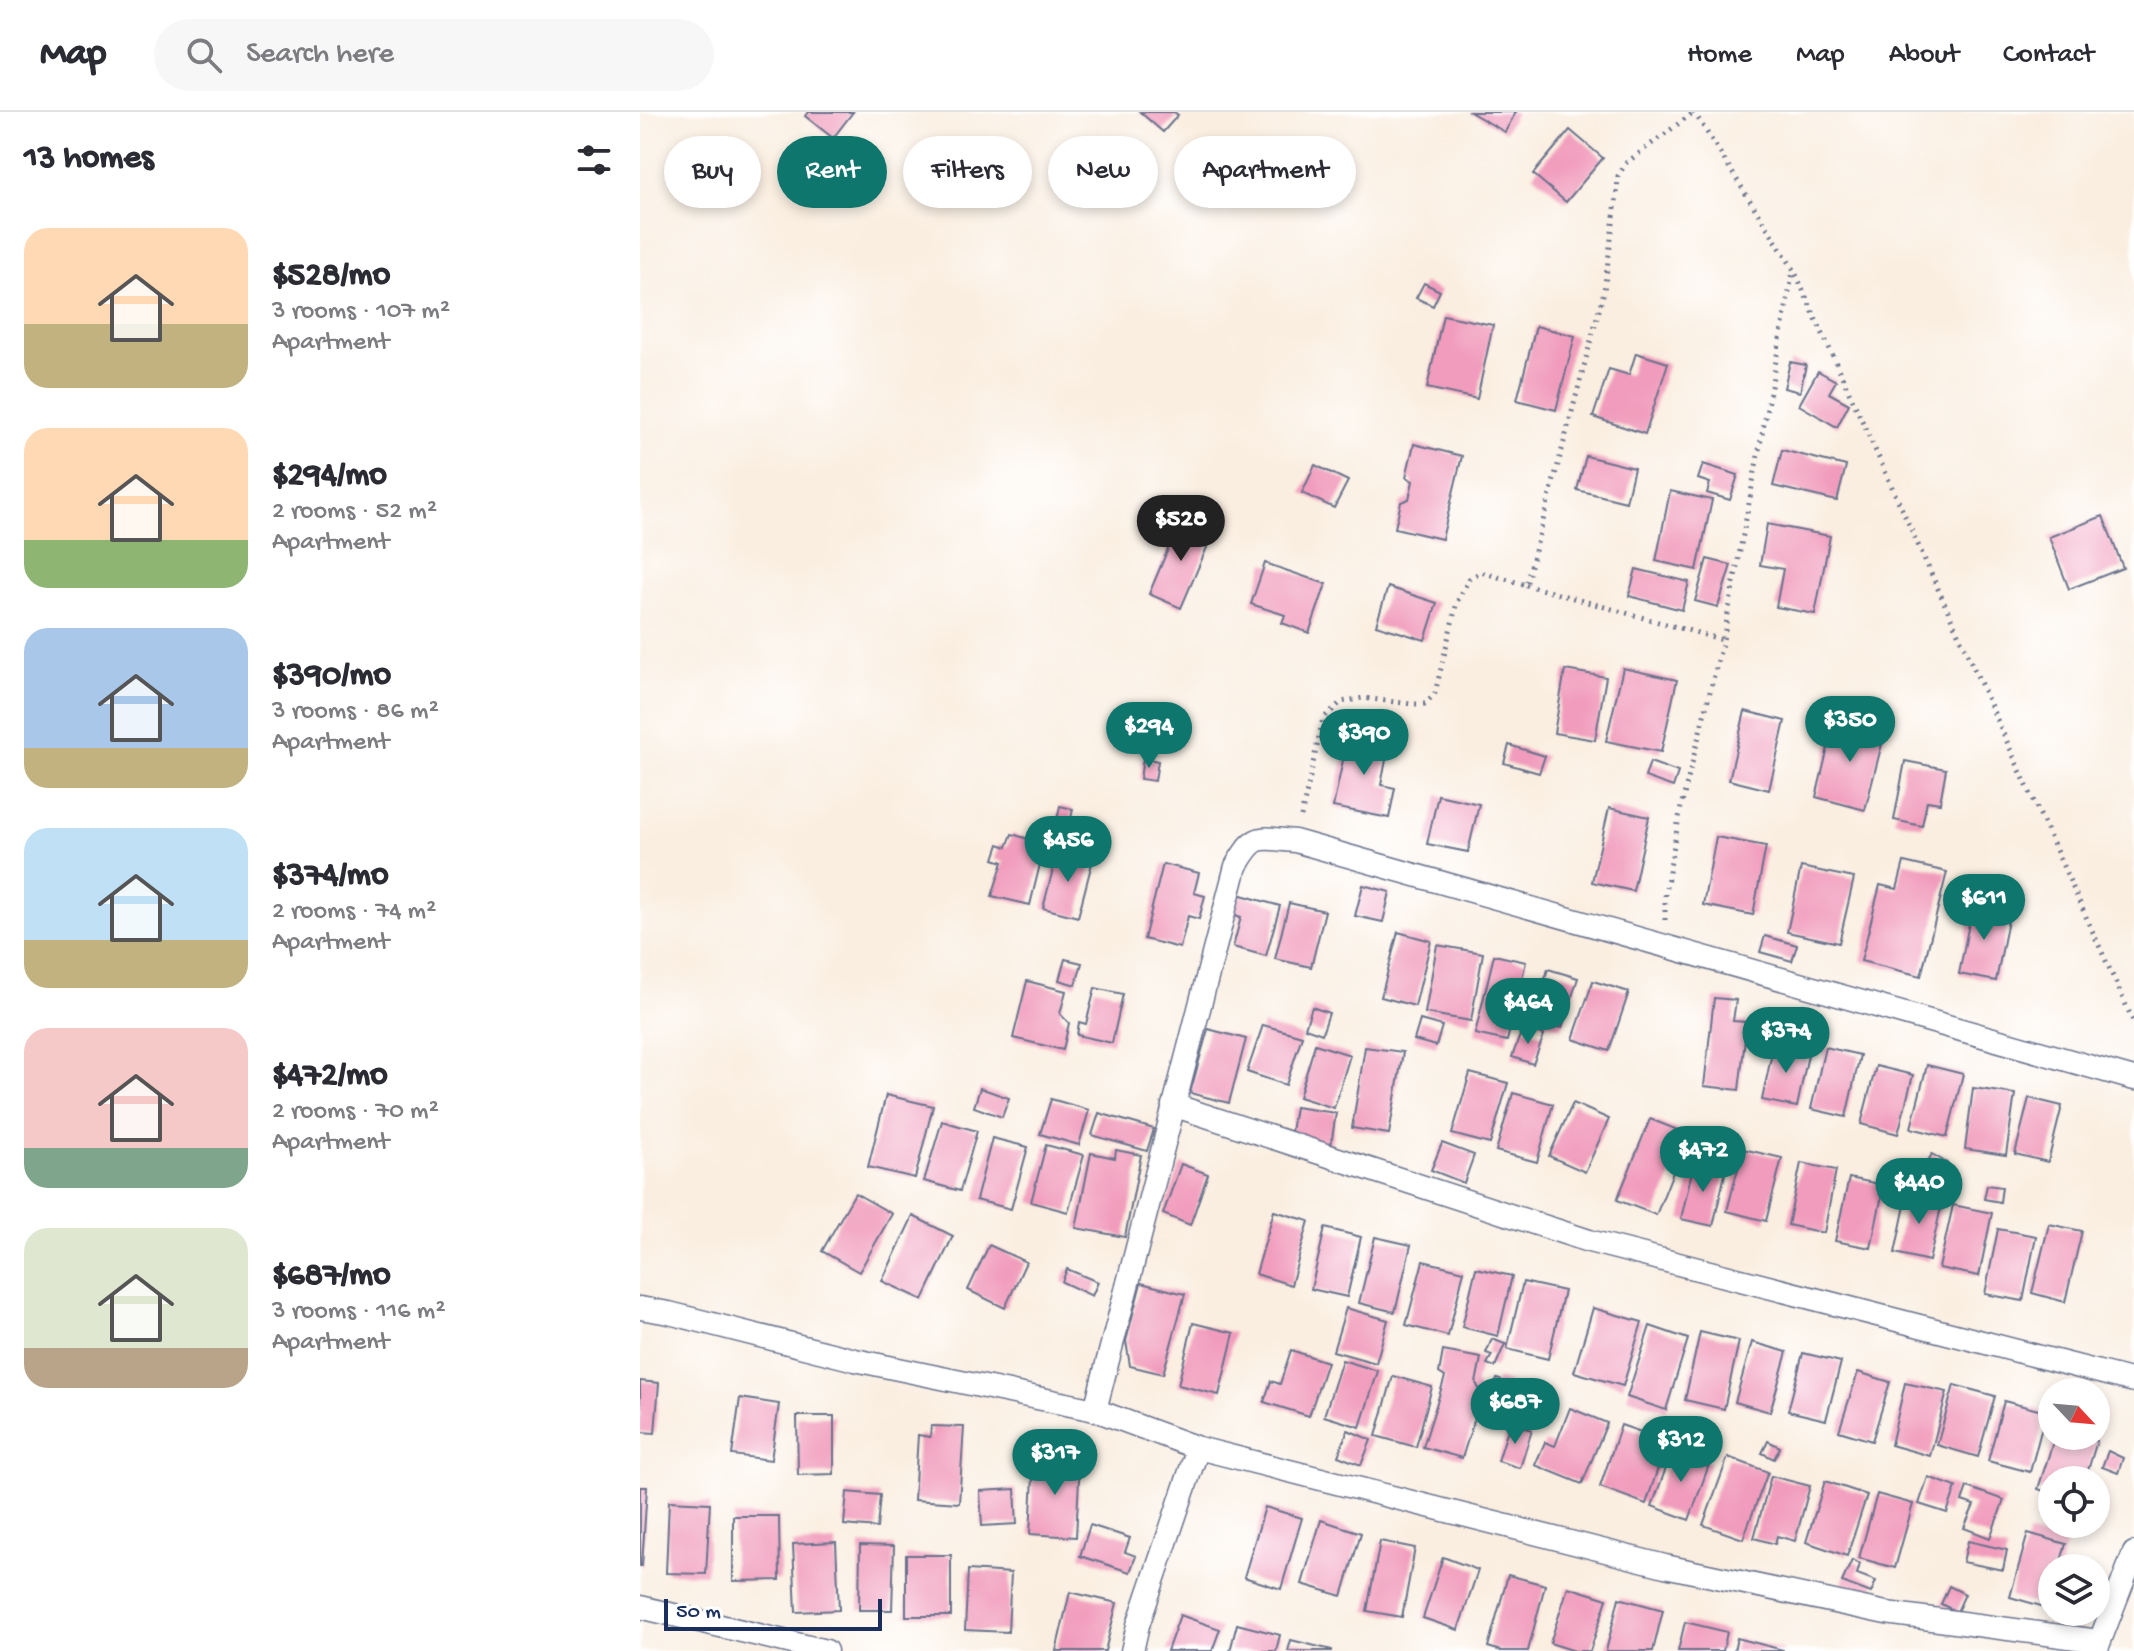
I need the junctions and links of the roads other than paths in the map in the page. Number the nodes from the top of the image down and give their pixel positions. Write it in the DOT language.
graph roads {
  1 [pos="2134,1079"];
  2 [pos="1173,1105"];
  3 [pos="640,1308"];
  4 [pos="2134,1381"];
  5 [pos="1095,1410"];
  6 [pos="1198,1448"];
  7 [pos="2134,1553"];
  8 [pos="640,1607"];
  9 [pos="2098,1646"];
  10 [pos="824,1651"];
  11 [pos="1132,1651"];
  1 -- 2 [label="street"];
  2 -- 4 [label="street"];
  2 -- 5 [label="street"];
  3 -- 5 [label="street"];
  5 -- 6 [label="street"];
  6 -- 9 [label="street"];
  6 -- 11 [label="street"];
  7 -- 9 [label="street"];
  8 -- 10 [label="street"];
}
